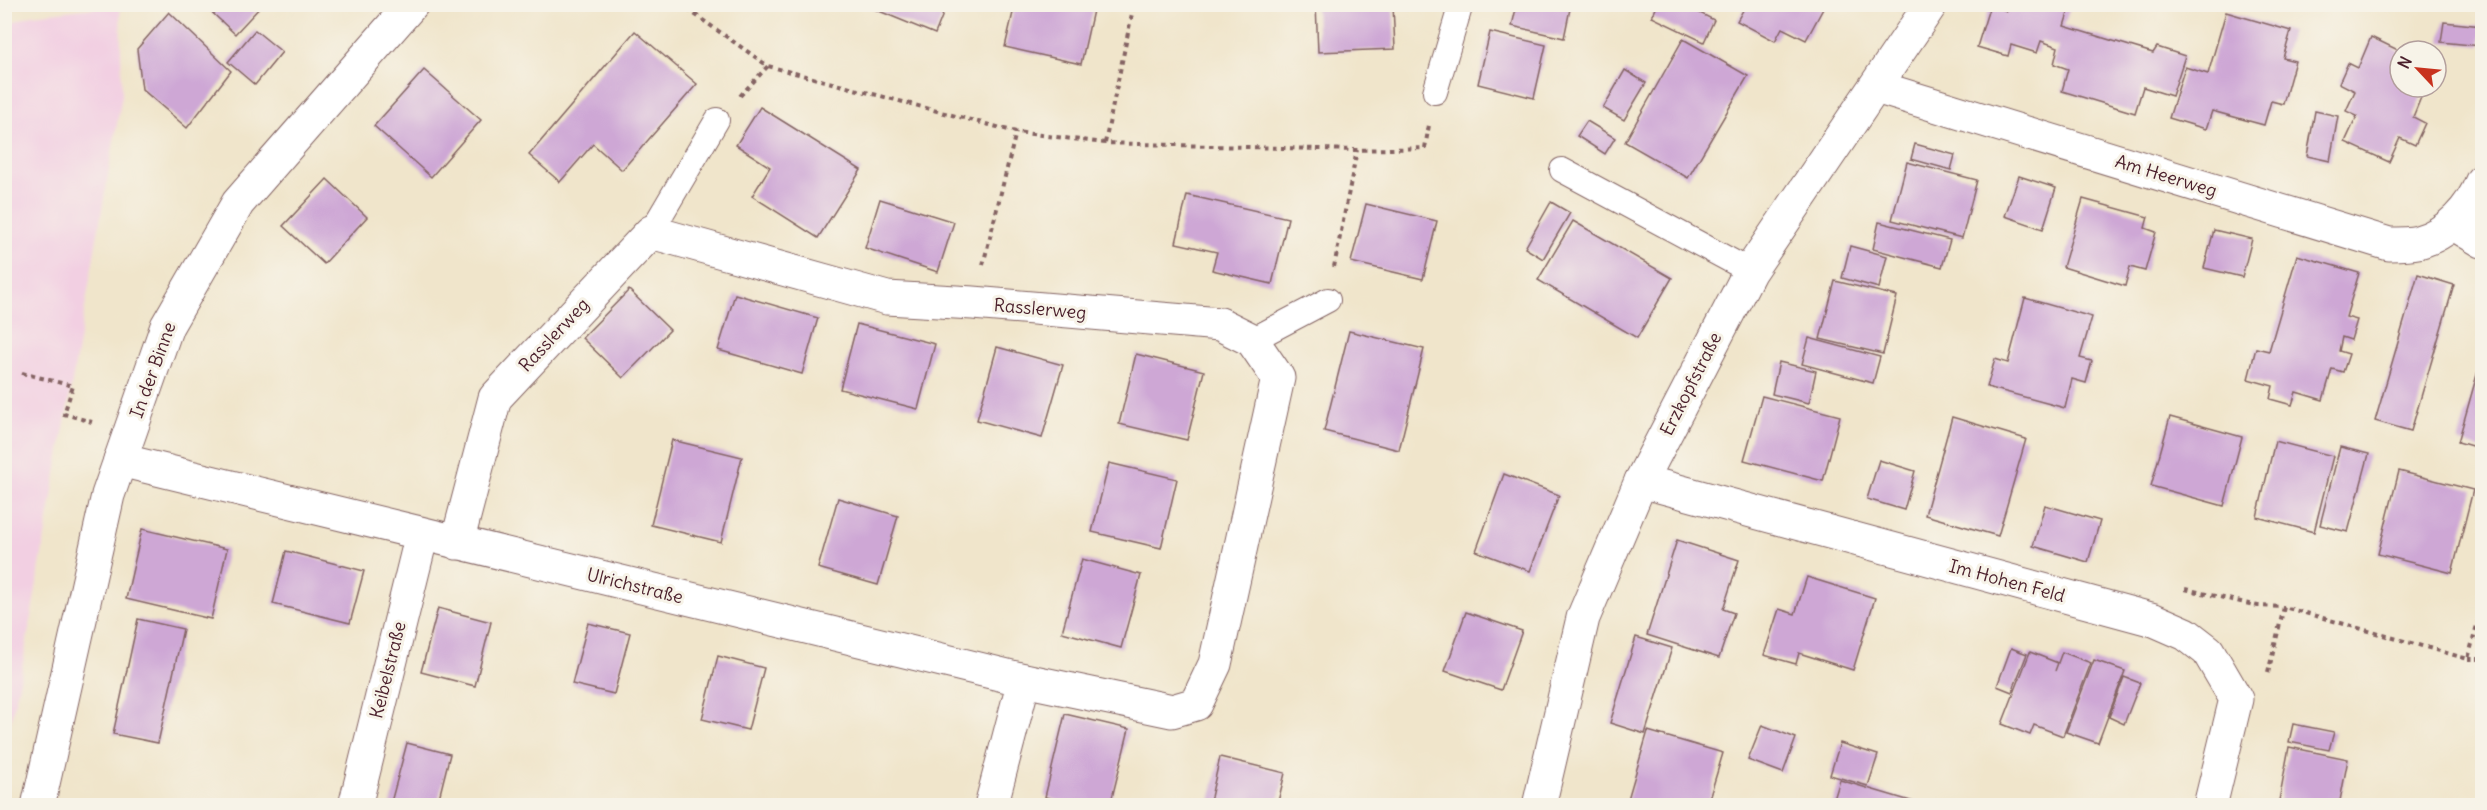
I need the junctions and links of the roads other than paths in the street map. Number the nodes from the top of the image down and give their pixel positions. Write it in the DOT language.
graph roads {
  1 [pos="412,4"];
  2 [pos="1461,4"];
  3 [pos="1931,4"];
  4 [pos="1876,87"];
  5 [pos="1436,93"];
  6 [pos="717,120"];
  7 [pos="1562,170"];
  8 [pos="2482,182"];
  9 [pos="2454,224"];
  10 [pos="651,232"];
  11 [pos="2482,241"];
  12 [pos="1750,271"];
  13 [pos="1328,300"];
  14 [pos="1252,340"];
  15 [pos="125,447"];
  16 [pos="1641,481"];
  17 [pos="422,534"];
  18 [pos="457,543"];
  19 [pos="1024,680"];
  20 [pos="38,806"];
  21 [pos="355,806"];
  22 [pos="991,806"];
  23 [pos="1539,806"];
  24 [pos="2210,806"];
  1 -- 15 [label="street, In der Binne"];
  2 -- 5 [label="lane"];
  3 -- 4 [label="street, Erzkopfstraße"];
  4 -- 9 [label="street, Am Heerweg"];
  4 -- 12 [label="street, Erzkopfstraße"];
  6 -- 10 [label="lane"];
  7 -- 12 [label="lane"];
  8 -- 9 [label="street, Am Heerweg"];
  9 -- 11 [label="street"];
  10 -- 14 [label="street, Rasslerweg"];
  10 -- 18 [label="street, Rasslerweg"];
  12 -- 16 [label="street, Erzkopfstraße"];
  13 -- 14 [label="lane"];
  14 -- 19 [label="street, Rasslerweg"];
  15 -- 17 [label="street, Ulrichstraße"];
  15 -- 20 [label="street, In der Binne"];
  16 -- 23 [label="street, Erzkopfstraße"];
  16 -- 24 [label="street, Im Hohen Feld"];
  17 -- 18 [label="street, Ulrichstraße"];
  17 -- 21 [label="street, Keibelstraße"];
  18 -- 19 [label="street, Ulrichstraße"];
  19 -- 22 [label="street"];
}
